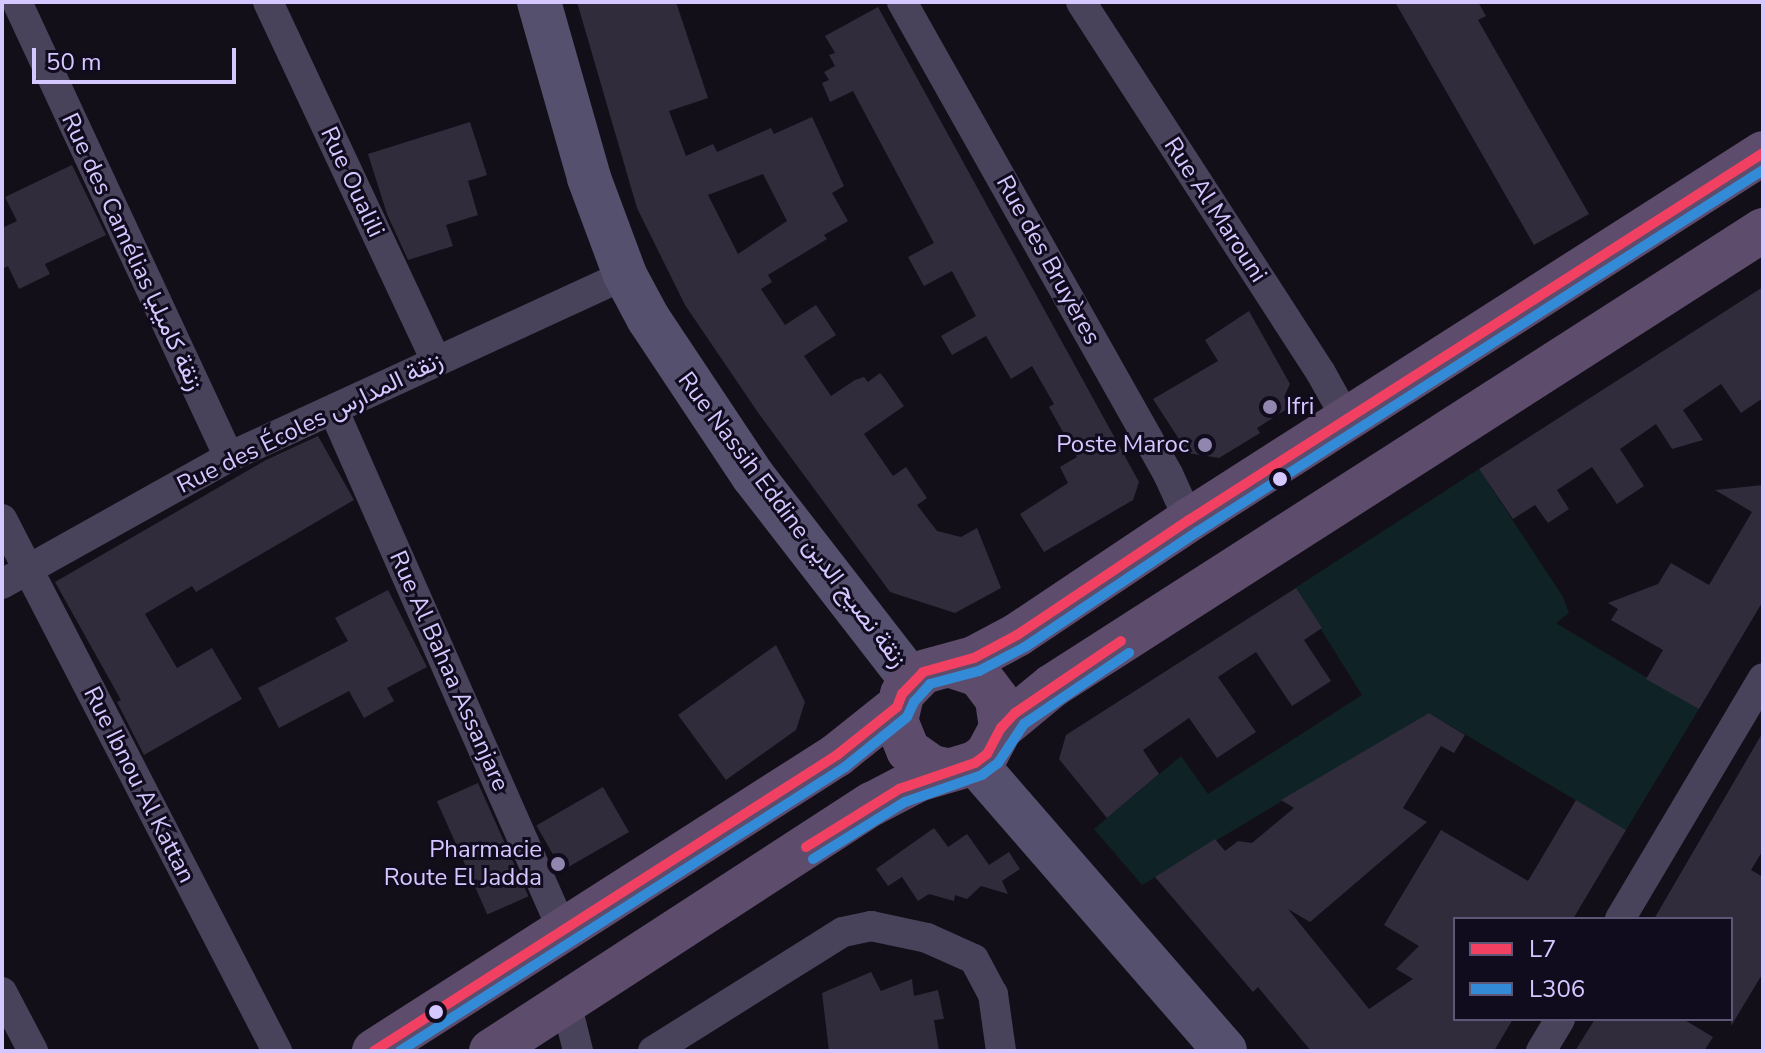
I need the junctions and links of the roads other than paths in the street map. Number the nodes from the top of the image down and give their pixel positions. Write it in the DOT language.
graph roads {
  1 [pos="17,2"];
  2 [pos="268,2"];
  3 [pos="539,2"];
  4 [pos="902,2"];
  5 [pos="1081,2"];
  6 [pos="1763,153"];
  7 [pos="1763,230"];
  8 [pos="625,275"];
  9 [pos="436,361"];
  10 [pos="334,411"];
  11 [pos="1347,420"];
  12 [pos="229,457"];
  13 [pos="2,519"];
  14 [pos="1189,520"];
  15 [pos="28,570"];
  16 [pos="2,584"];
  17 [pos="1763,679"];
  18 [pos="920,685"];
  19 [pos="1001,728"];
  20 [pos="961,766"];
  21 [pos="1621,917"];
  22 [pos="563,931"];
  23 [pos="2,992"];
  24 [pos="566,1002"];
  25 [pos="1559,1021"];
  26 [pos="33,1051"];
  27 [pos="277,1051"];
  28 [pos="374,1051"];
  29 [pos="491,1051"];
  30 [pos="578,1051"];
  31 [pos="653,1051"];
  32 [pos="1001,1051"];
  33 [pos="1225,1051"];
  34 [pos="1541,1051"];
  1 -- 12 [label="street, Rue des Camélias زنقة كاميليا"];
  2 -- 9 [label="street, Rue Oualili"];
  3 -- 8 [label="street, Rue Nassih Eddine زنقة نصيح الدين"];
  4 -- 14 [label="street, Rue des Bruyères"];
  5 -- 11 [label="street, Rue Al Marouni"];
  6 -- 11 [label="main road"];
  7 -- 19 [label="main road"];
  8 -- 9 [label="street, Rue des Écoles زنقة المدارس"];
  8 -- 18 [label="street, Rue Nassih Eddine زنقة نصيح الدين"];
  9 -- 10 [label="street, Rue des Écoles زنقة المدارس"];
  10 -- 12 [label="street, Rue des Écoles زنقة المدارس"];
  10 -- 22 [label="street, Rue Al Bahaa Assanjare"];
  11 -- 14 [label="main road"];
  12 -- 15 [label="street, Rue des Écoles زنقة المدارس"];
  13 -- 15 [label="street, Rue Ibnou Al Kattan"];
  14 -- 18 [label="main road"];
  15 -- 16 [label="street, Rue des Écoles زنقة المدارس"];
  15 -- 27 [label="street, Rue Ibnou Al Kattan"];
  17 -- 21 [label="street"];
  18 -- 19 [label="main road"];
  18 -- 20 [label="main road"];
  18 -- 22 [label="main road"];
  19 -- 20 [label="main road"];
  20 -- 24 [label="main road"];
  20 -- 33 [label="street"];
  22 -- 28 [label="main road"];
  23 -- 26 [label="street"];
  24 -- 29 [label="main road"];
  24 -- 30 [label="street"];
  25 -- 34 [label="street"];
  31 -- 32 [label="street"];
}
